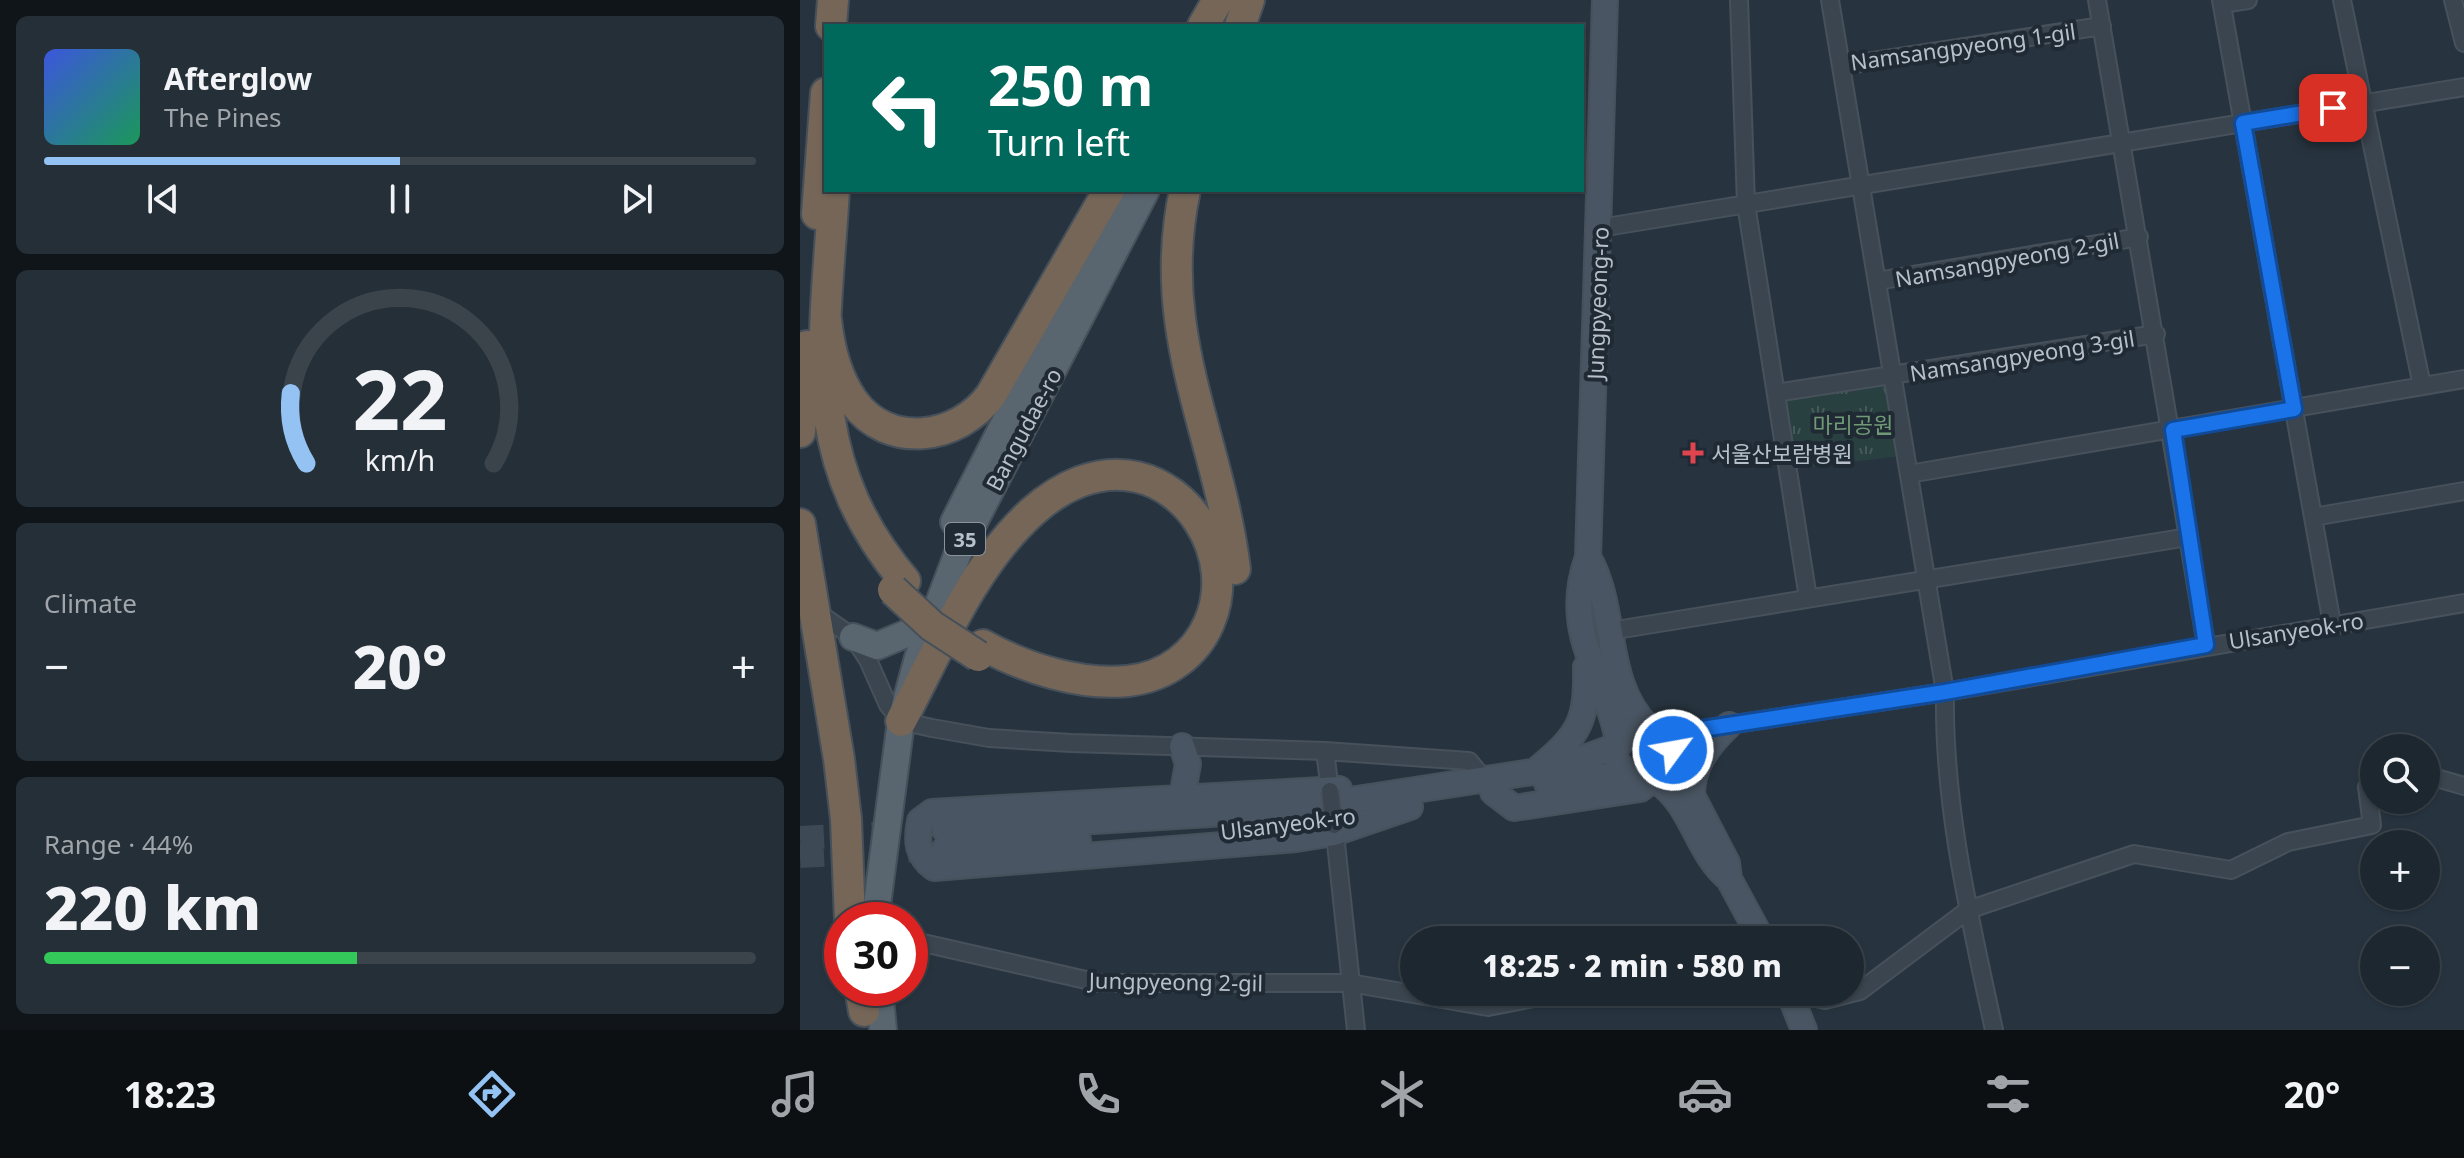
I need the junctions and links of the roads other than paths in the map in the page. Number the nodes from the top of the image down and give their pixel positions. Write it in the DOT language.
graph roads {
  1 [pos="833,0"];
  2 [pos="845,0"];
  3 [pos="1220,0"];
  4 [pos="1248,0"];
  5 [pos="1605,0"];
  6 [pos="1739,0"];
  7 [pos="1830,0"];
  8 [pos="2097,0"];
  9 [pos="2248,0"];
  10 [pos="2342,0"];
  11 [pos="2453,0"];
  12 [pos="2222,2"];
  13 [pos="831,24"];
  14 [pos="843,24"];
  15 [pos="1204,24"];
  16 [pos="1210,24"];
  17 [pos="1238,24"];
  18 [pos="2102,26"];
  19 [pos="2464,43"];
  20 [pos="1841,66"];
  21 [pos="2464,87"];
  22 [pos="2364,103"];
  23 [pos="824,121"];
  24 [pos="2243,123"];
  25 [pos="2122,143"];
  26 [pos="1861,185"];
  27 [pos="834,192"];
  28 [pos="1108,192"];
  29 [pos="1123,192"];
  30 [pos="1145,192"];
  31 [pos="1185,192"];
  32 [pos="1746,204"];
  33 [pos="1600,228"];
  34 [pos="2139,237"];
  35 [pos="1877,281"];
  36 [pos="826,319"];
  37 [pos="2156,334"];
  38 [pos="807,356"];
  39 [pos="1892,375"];
  40 [pos="2464,379"];
  41 [pos="2422,386"];
  42 [pos="1776,393"];
  43 [pos="2294,409"];
  44 [pos="2173,430"];
  45 [pos="800,432"];
  46 [pos="1909,474"];
  47 [pos="2464,491"];
  48 [pos="2313,517"];
  49 [pos="800,524"];
  50 [pos="2188,537"];
  51 [pos="1588,557"];
  52 [pos="1926,579"];
  53 [pos="899,585"];
  54 [pos="1808,598"];
  55 [pos="2464,603"];
  56 [pos="827,619"];
  57 [pos="2332,624"];
  58 [pos="1610,631"];
  59 [pos="908,633"];
  60 [pos="853,637"];
  61 [pos="2206,645"];
  62 [pos="980,650"];
  63 [pos="1586,653"];
  64 [pos="1945,692"];
  65 [pos="894,713"];
  66 [pos="1729,725"];
  67 [pos="1664,742"];
  68 [pos="1619,745"];
  69 [pos="1182,746"];
  70 [pos="1325,751"];
  71 [pos="1536,771"];
  72 [pos="2440,779"];
  73 [pos="1644,780"];
  74 [pos="1489,786"];
  75 [pos="2464,786"];
  76 [pos="1329,790"];
  77 [pos="1692,796"];
  78 [pos="1182,797"];
  79 [pos="1410,800"];
  80 [pos="2371,814"];
  81 [pos="1334,829"];
  82 [pos="945,840"];
  83 [pos="1729,879"];
  84 [pos="849,902"];
  85 [pos="862,902"];
  86 [pos="877,902"];
  87 [pos="1968,910"];
  88 [pos="1754,926"];
  89 [pos="928,944"];
  90 [pos="1350,983"];
  91 [pos="1864,988"];
  92 [pos="1400,992"];
  93 [pos="1795,1006"];
  94 [pos="1356,1030"];
  95 [pos="1804,1030"];
  96 [pos="1994,1030"];
  1 -- 13 [label="highway"];
  2 -- 14 [label="highway"];
  3 -- 15 [label="highway"];
  3 -- 16 [label="main road"];
  4 -- 17 [label="highway"];
  5 -- 33 [label="main road, Jungpyeong-ro"];
  6 -- 32 [label="street"];
  7 -- 20 [label="street, Namsangpyeong 1-gil"];
  8 -- 18 [label="street, Namsangpyeong 1-gil"];
  9 -- 12 [label="street"];
  10 -- 22 [label="street"];
  11 -- 19 [label="street"];
  12 -- 24 [label="street"];
  18 -- 20 [label="street, Namsangpyeong 1-gil"];
  18 -- 25 [label="street, Namsangpyeong 1-gil"];
  20 -- 26 [label="street, Namsangpyeong 2-gil"];
  21 -- 22 [label="street"];
  22 -- 24 [label="street"];
  22 -- 41 [label="street"];
  23 -- 38 [label="highway"];
  24 -- 25 [label="street"];
  24 -- 43 [label="street"];
  25 -- 26 [label="street"];
  25 -- 34 [label="street, Namsangpyeong 2-gil"];
  26 -- 32 [label="street"];
  26 -- 35 [label="street, Namsangpyeong 2-gil"];
  27 -- 36 [label="highway"];
  28 -- 36 [label="highway"];
  29 -- 59 [label="main road, Bangudae-ro / 35"];
  30 -- 65 [label="main road, Bangudae-ro / 35"];
  31 -- 62 [label="highway"];
  32 -- 33 [label="street"];
  32 -- 42 [label="street"];
  33 -- 51 [label="main road, Jungpyeong-ro"];
  34 -- 35 [label="street, Namsangpyeong 2-gil"];
  34 -- 37 [label="street, Namsangpyeong 2-gil"];
  35 -- 39 [label="street"];
  36 -- 53 [label="highway"];
  37 -- 39 [label="street, Namsangpyeong 3-gil"];
  37 -- 44 [label="street, Namsangpyeong 2-gil"];
  38 -- 45 [label="highway"];
  38 -- 53 [label="highway"];
  39 -- 42 [label="street"];
  39 -- 46 [label="street, Namsangpyeong 3-gil"];
  40 -- 41 [label="street"];
  41 -- 43 [label="street"];
  42 -- 54 [label="street"];
  43 -- 44 [label="street"];
  43 -- 48 [label="street"];
  44 -- 46 [label="street"];
  44 -- 50 [label="street"];
  46 -- 52 [label="street, Namsangpyeong 3-gil"];
  47 -- 48 [label="street"];
  48 -- 57 [label="street"];
  49 -- 84 [label="highway"];
  50 -- 52 [label="street"];
  50 -- 61 [label="street"];
  51 -- 58 [label="main road"];
  51 -- 63 [label="main road, Jungpyeong-ro"];
  52 -- 54 [label="street"];
  52 -- 64 [label="street, Namsangpyeong 3-gil"];
  53 -- 62 [label="highway"];
  54 -- 58 [label="street"];
  55 -- 57 [label="street, Ulsanyeok-ro"];
  56 -- 60 [label="street"];
  57 -- 61 [label="street, Ulsanyeok-ro"];
  58 -- 67 [label="main road"];
  59 -- 60 [label="main road"];
  59 -- 65 [label="main road, Bangudae-ro / 35"];
  60 -- 65 [label="street"];
  61 -- 64 [label="street, Ulsanyeok-ro"];
  62 -- 65 [label="highway"];
  63 -- 68 [label="main road"];
  63 -- 71 [label="main road"];
  64 -- 66 [label="street, Ulsanyeok-ro"];
  64 -- 87 [label="street, Namsangpyeong 3-gil"];
  65 -- 69 [label="street"];
  65 -- 85 [label="main road, Bangudae-ro / 35"];
  65 -- 86 [label="main road, Bangudae-ro / 35"];
  66 -- 67 [label="street, Ulsanyeok-ro"];
  66 -- 77 [label="main road"];
  67 -- 68 [label="main road"];
  67 -- 73 [label="main road"];
  67 -- 77 [label="main road"];
  68 -- 71 [label="main road, Ulsanyeok-ro"];
  68 -- 73 [label="main road"];
  69 -- 70 [label="street"];
  69 -- 78 [label="main road"];
  70 -- 74 [label="street"];
  70 -- 76 [label="street"];
  71 -- 74 [label="main road, Ulsanyeok-ro"];
  72 -- 75 [label="street"];
  73 -- 74 [label="main road, Ulsanyeok-ro"];
  73 -- 83 [label="main road"];
  74 -- 79 [label="main road, Ulsanyeok-ro"];
  76 -- 78 [label="main road"];
  76 -- 79 [label="main road"];
  76 -- 81 [label="street, bridge"];
  77 -- 83 [label="main road"];
  78 -- 81 [label="main road"];
  79 -- 81 [label="main road"];
  79 -- 82 [label="main road, Ulsanyeok-ro"];
  80 -- 87 [label="street"];
  81 -- 90 [label="street"];
  83 -- 88 [label="main road"];
  87 -- 91 [label="street"];
  87 -- 96 [label="street, Namsangpyeong 3-gil"];
  89 -- 90 [label="street, Jungpyeong 2-gil"];
  90 -- 92 [label="street, Jungpyeong 2-gil"];
  90 -- 94 [label="street"];
  93 -- 95 [label="main road"];
}
